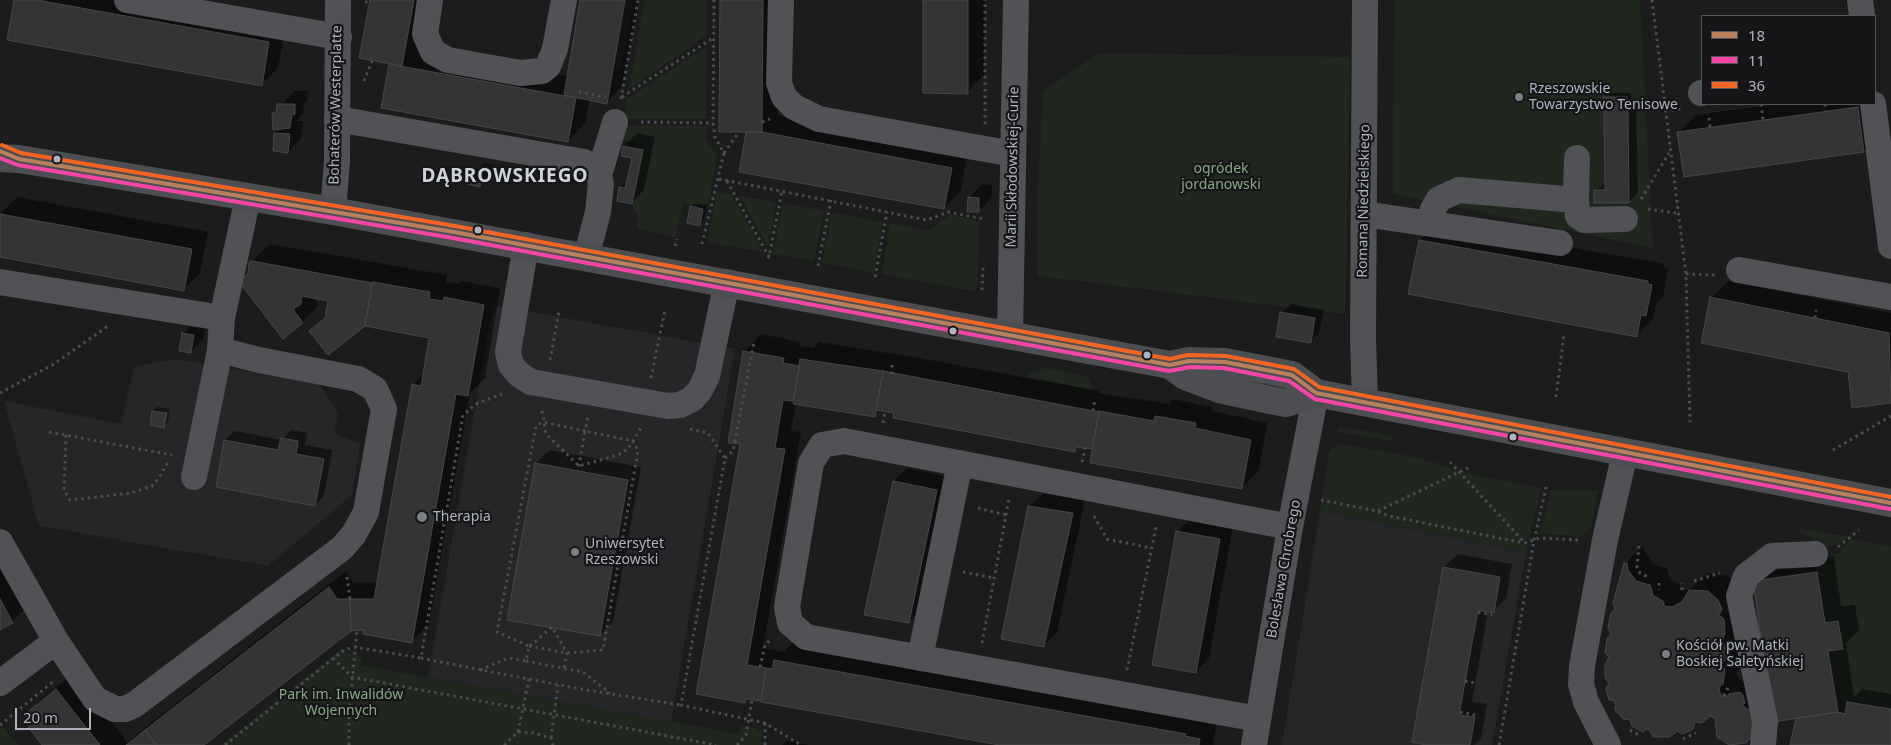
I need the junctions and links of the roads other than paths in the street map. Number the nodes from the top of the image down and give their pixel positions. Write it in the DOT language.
graph roads {
  1 [pos="127,0"];
  2 [pos="338,0"];
  3 [pos="430,0"];
  4 [pos="564,0"];
  5 [pos="780,0"];
  6 [pos="1016,0"];
  7 [pos="1365,0"];
  8 [pos="1860,0"];
  9 [pos="1862,15"];
  10 [pos="338,37"];
  11 [pos="615,105"];
  12 [pos="1873,105"];
  13 [pos="337,119"];
  14 [pos="1013,154"];
  15 [pos="6,156"];
  16 [pos="1577,158"];
  17 [pos="599,175"];
  18 [pos="248,196"];
  19 [pos="1576,200"];
  20 [pos="1633,210"];
  21 [pos="333,211"];
  22 [pos="1364,214"];
  23 [pos="1429,223"];
  24 [pos="1560,244"];
  25 [pos="526,246"];
  26 [pos="1891,246"];
  27 [pos="586,258"];
  28 [pos="1730,273"];
  29 [pos="0,282"];
  30 [pos="727,282"];
  31 [pos="1891,297"];
  32 [pos="222,318"];
  33 [pos="1010,335"];
  34 [pos="220,350"];
  35 [pos="1316,393"];
  36 [pos="1365,403"];
  37 [pos="1625,453"];
  38 [pos="960,463"];
  39 [pos="196,468"];
  40 [pos="1891,503"];
  41 [pos="1290,527"];
  42 [pos="0,542"];
  43 [pos="1815,554"];
  44 [pos="56,641"];
  45 [pos="920,658"];
  46 [pos="0,683"];
  47 [pos="1258,719"];
  48 [pos="1254,745"];
  49 [pos="1608,745"];
  50 [pos="1763,745"];
  1 -- 10 [label="street"];
  2 -- 10 [label="street, Bohaterów Westerplatte"];
  3 -- 4 [label="street"];
  5 -- 14 [label="street"];
  6 -- 14 [label="street, Marii Skłodowskiej-Curie"];
  7 -- 22 [label="street, Romana Niedzielskiego"];
  8 -- 9 [label="street"];
  10 -- 13 [label="street, Bohaterów Westerplatte"];
  11 -- 17 [label="street"];
  12 -- 26 [label="street"];
  13 -- 17 [label="street"];
  13 -- 21 [label="street, Bohaterów Westerplatte"];
  14 -- 33 [label="street, Marii Skłodowskiej-Curie"];
  15 -- 18 [label="main road"];
  16 -- 19 [label="street"];
  17 -- 27 [label="street"];
  18 -- 21 [label="main road"];
  18 -- 32 [label="street"];
  19 -- 20 [label="street"];
  19 -- 23 [label="street"];
  21 -- 25 [label="main road"];
  22 -- 23 [label="street"];
  22 -- 36 [label="street, Romana Niedzielskiego"];
  23 -- 24 [label="street"];
  25 -- 27 [label="main road"];
  25 -- 30 [label="street"];
  27 -- 30 [label="main road"];
  28 -- 31 [label="street"];
  29 -- 32 [label="street"];
  30 -- 33 [label="main road"];
  32 -- 34 [label="street"];
  33 -- 35 [label="main road"];
  34 -- 39 [label="street"];
  34 -- 44 [label="street"];
  35 -- 36 [label="main road"];
  35 -- 41 [label="street, Bolesława Chrobrego"];
  36 -- 37 [label="main road"];
  37 -- 40 [label="main road"];
  37 -- 49 [label="street"];
  38 -- 41 [label="street"];
  38 -- 45 [label="street"];
  38 -- 45 [label="street"];
  41 -- 47 [label="street, Bolesława Chrobrego"];
  42 -- 44 [label="street"];
  43 -- 50 [label="street"];
  44 -- 46 [label="street"];
  45 -- 47 [label="street"];
  47 -- 48 [label="street, Bolesława Chrobrego"];
}
